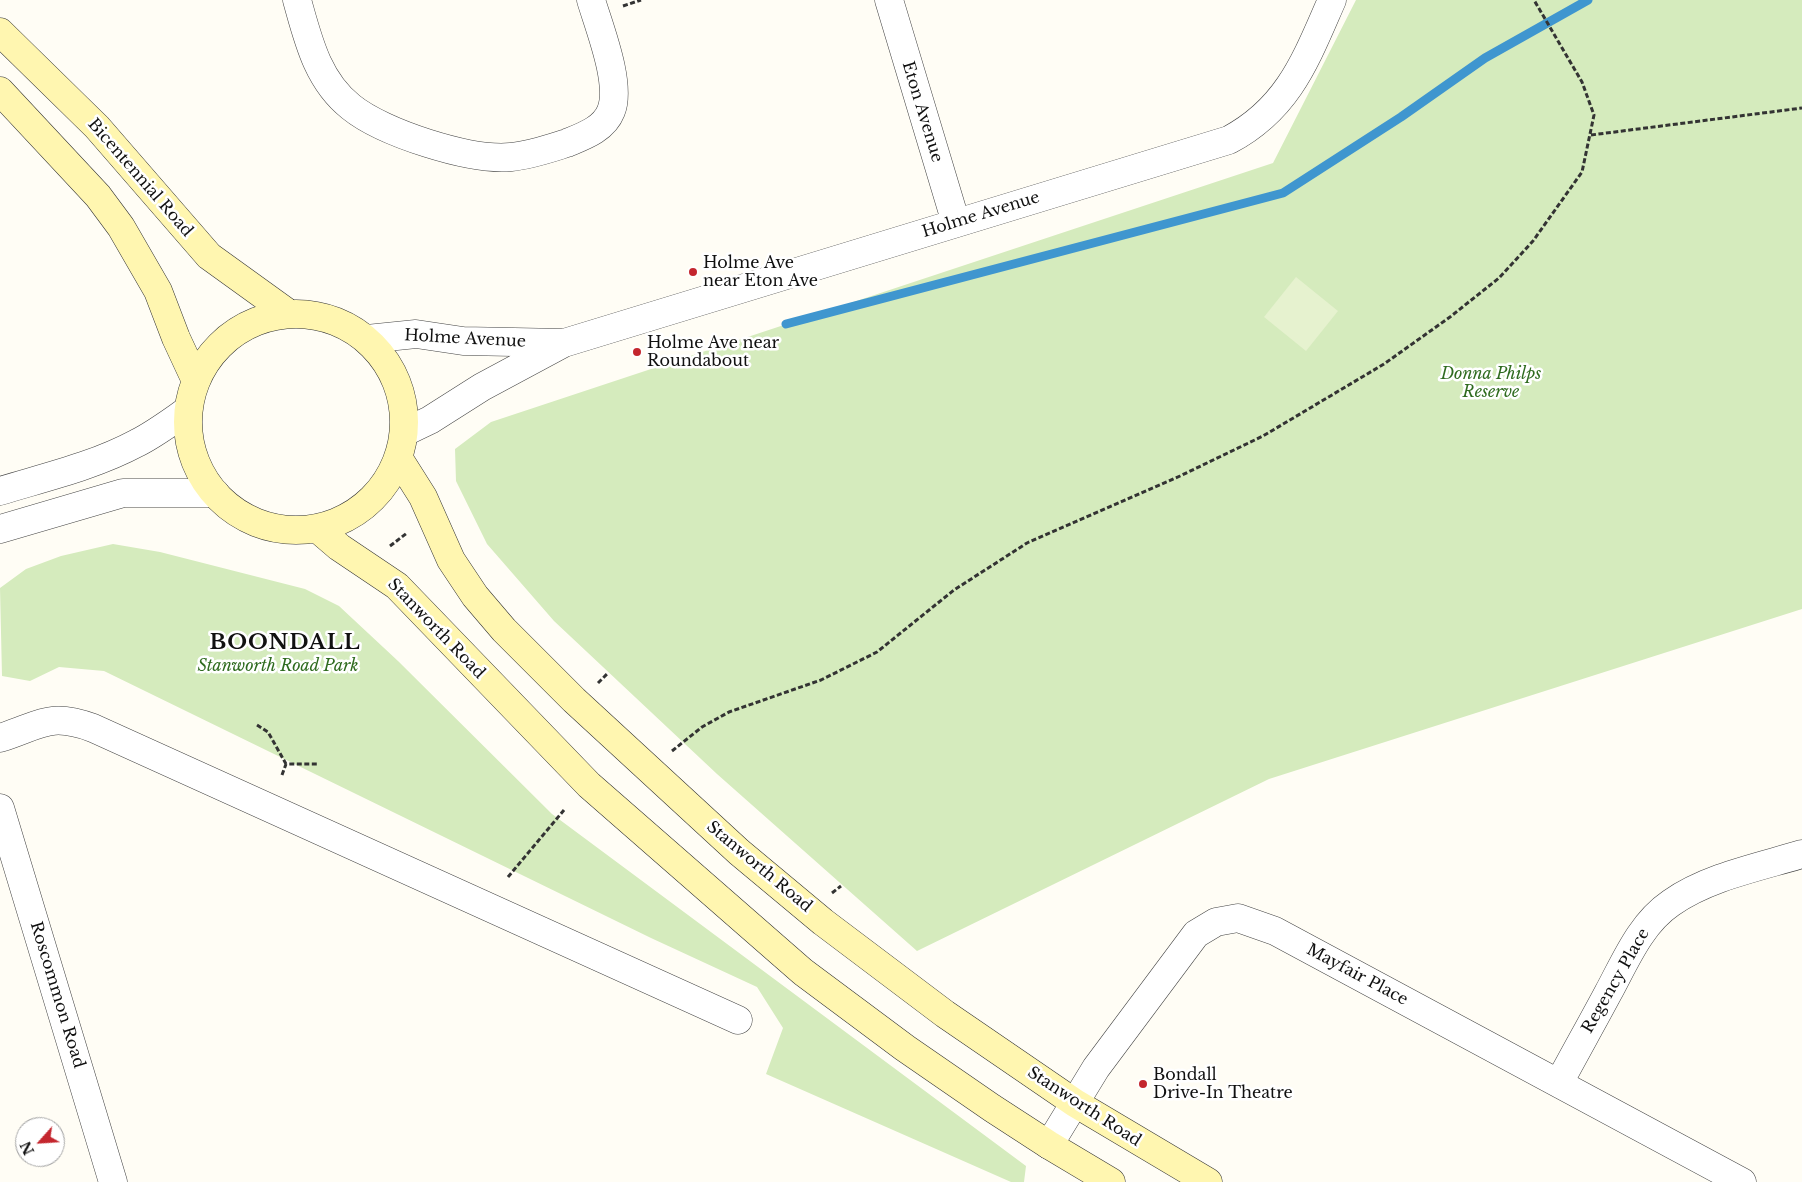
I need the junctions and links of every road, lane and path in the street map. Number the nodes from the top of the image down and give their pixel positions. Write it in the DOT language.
graph roads {
  1 [pos="297,0"];
  2 [pos="591,0"];
  3 [pos="888,0"];
  4 [pos="1332,0"];
  5 [pos="1534,0"];
  6 [pos="0,32"];
  7 [pos="0,91"];
  8 [pos="1802,108"];
  9 [pos="1591,135"];
  10 [pos="956,223"];
  11 [pos="288,313"];
  12 [pos="367,339"];
  13 [pos="564,344"];
  14 [pos="196,381"];
  15 [pos="188,410"];
  16 [pos="405,432"];
  17 [pos="399,459"];
  18 [pos="0,491"];
  19 [pos="215,493"];
  20 [pos="318,529"];
  21 [pos="412,530"];
  22 [pos="3,533"];
  23 [pos="384,551"];
  24 [pos="607,674"];
  25 [pos="596,686"];
  26 [pos="257,725"];
  27 [pos="0,738"];
  28 [pos="672,751"];
  29 [pos="286,764"];
  30 [pos="318,764"];
  31 [pos="282,775"];
  32 [pos="0,808"];
  33 [pos="564,810"];
  34 [pos="1802,854"];
  35 [pos="508,877"];
  36 [pos="841,886"];
  37 [pos="832,893"];
  38 [pos="738,1020"];
  39 [pos="1559,1083"];
  40 [pos="1075,1103"];
  41 [pos="1049,1146"];
  42 [pos="113,1182"];
  43 [pos="1111,1182"];
  44 [pos="1208,1182"];
  45 [pos="1742,1182"];
  1 -- 2 [label="street"];
  3 -- 10 [label="street, Eton Avenue"];
  4 -- 10 [label="street, Holme Avenue"];
  5 -- 9 [label="path"];
  6 -- 11 [label="main road, Bicentennial Road"];
  7 -- 14 [label="main road"];
  8 -- 9 [label="path"];
  9 -- 28 [label="path"];
  10 -- 13 [label="street, Holme Avenue"];
  11 -- 12 [label="main road"];
  11 -- 14 [label="main road"];
  12 -- 13 [label="street, Holme Avenue"];
  12 -- 16 [label="main road"];
  13 -- 16 [label="street, Holme Avenue"];
  14 -- 15 [label="main road"];
  15 -- 18 [label="street"];
  15 -- 19 [label="main road"];
  16 -- 17 [label="main road"];
  17 -- 20 [label="main road"];
  17 -- 40 [label="main road, Stanworth Road"];
  19 -- 20 [label="main road"];
  19 -- 22 [label="street"];
  20 -- 41 [label="main road, Stanworth Road"];
  21 -- 23 [label="path"];
  24 -- 25 [label="path"];
  26 -- 29 [label="path"];
  27 -- 38 [label="street"];
  29 -- 30 [label="path"];
  29 -- 31 [label="path"];
  32 -- 42 [label="street, Roscommon Road"];
  33 -- 35 [label="path"];
  34 -- 39 [label="street, Regency Place"];
  36 -- 37 [label="path"];
  39 -- 40 [label="street, Mayfair Place"];
  39 -- 45 [label="street, Mayfair Place"];
  40 -- 41 [label="street, Mayfair Place"];
  40 -- 44 [label="main road, Stanworth Road"];
  41 -- 43 [label="main road, Stanworth Road"];
}
